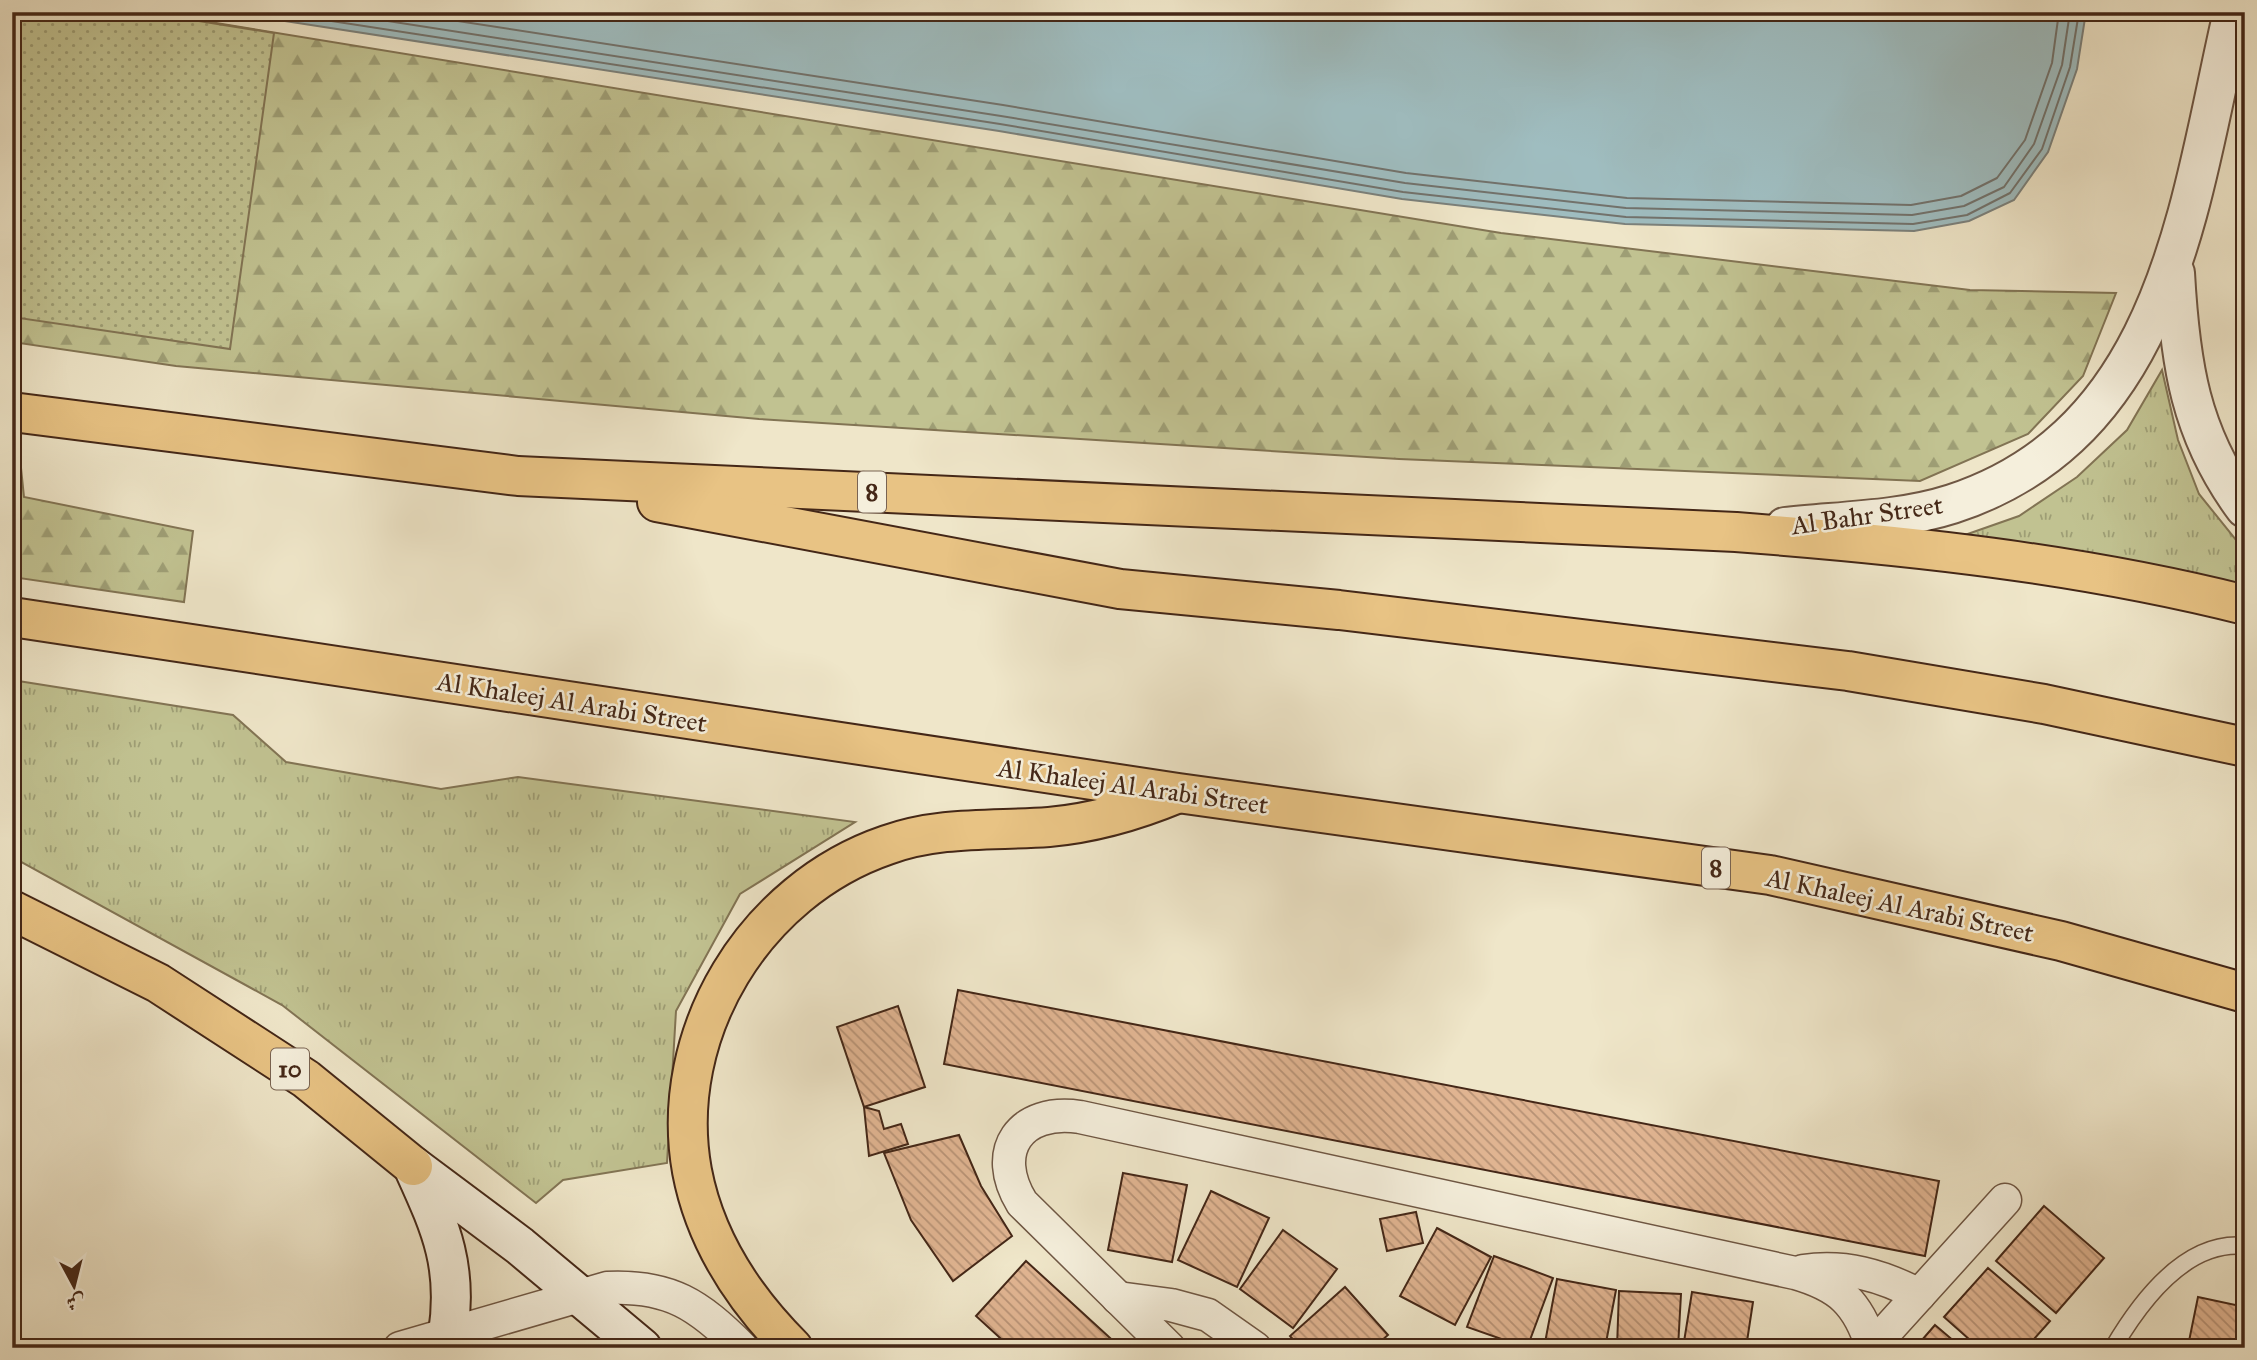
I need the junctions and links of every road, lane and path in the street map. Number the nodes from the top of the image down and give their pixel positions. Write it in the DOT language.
graph roads {
  1 [pos="2236,24"];
  2 [pos="2175,263"];
  3 [pos="12,412"];
  4 [pos="518,476"];
  5 [pos="2245,508"];
  6 [pos="1736,532"];
  7 [pos="2245,605"];
  8 [pos="12,617"];
  9 [pos="2245,747"];
  10 [pos="1178,793"];
  11 [pos="12,910"];
  12 [pos="2245,993"];
  13 [pos="413,1166"];
  14 [pos="2005,1200"];
  15 [pos="2245,1246"];
  16 [pos="1795,1273"];
  17 [pos="1919,1295"];
  18 [pos="579,1296"];
  19 [pos="1118,1298"];
  20 [pos="448,1334"];
  21 [pos="1871,1347"];
  22 [pos="400,1348"];
  23 [pos="642,1348"];
  24 [pos="742,1348"];
  25 [pos="793,1348"];
  26 [pos="1170,1348"];
  27 [pos="1255,1348"];
  28 [pos="2113,1348"];
  1 -- 2 [label="street, Al Bahr Street"];
  2 -- 5 [label="street, Al Bahr Street"];
  2 -- 6 [label="street, Al Bahr Street"];
  3 -- 4 [label="highway, 8"];
  4 -- 6 [label="highway, 8"];
  4 -- 9 [label="highway"];
  6 -- 7 [label="highway, 8"];
  8 -- 10 [label="highway, Al Khaleej Al Arabi Street / 8"];
  10 -- 12 [label="highway, Al Khaleej Al Arabi Street / 8"];
  10 -- 25 [label="highway"];
  11 -- 13 [label="highway, 10"];
  13 -- 18 [label="street, 10"];
  13 -- 20 [label="street"];
  14 -- 17 [label="street"];
  15 -- 28 [label="lane"];
  16 -- 17 [label="street"];
  16 -- 19 [label="street"];
  16 -- 21 [label="street"];
  17 -- 21 [label="street"];
  18 -- 20 [label="street"];
  18 -- 23 [label="street, 10"];
  18 -- 24 [label="street"];
  19 -- 26 [label="street"];
  19 -- 27 [label="street"];
  20 -- 22 [label="street"];
}
